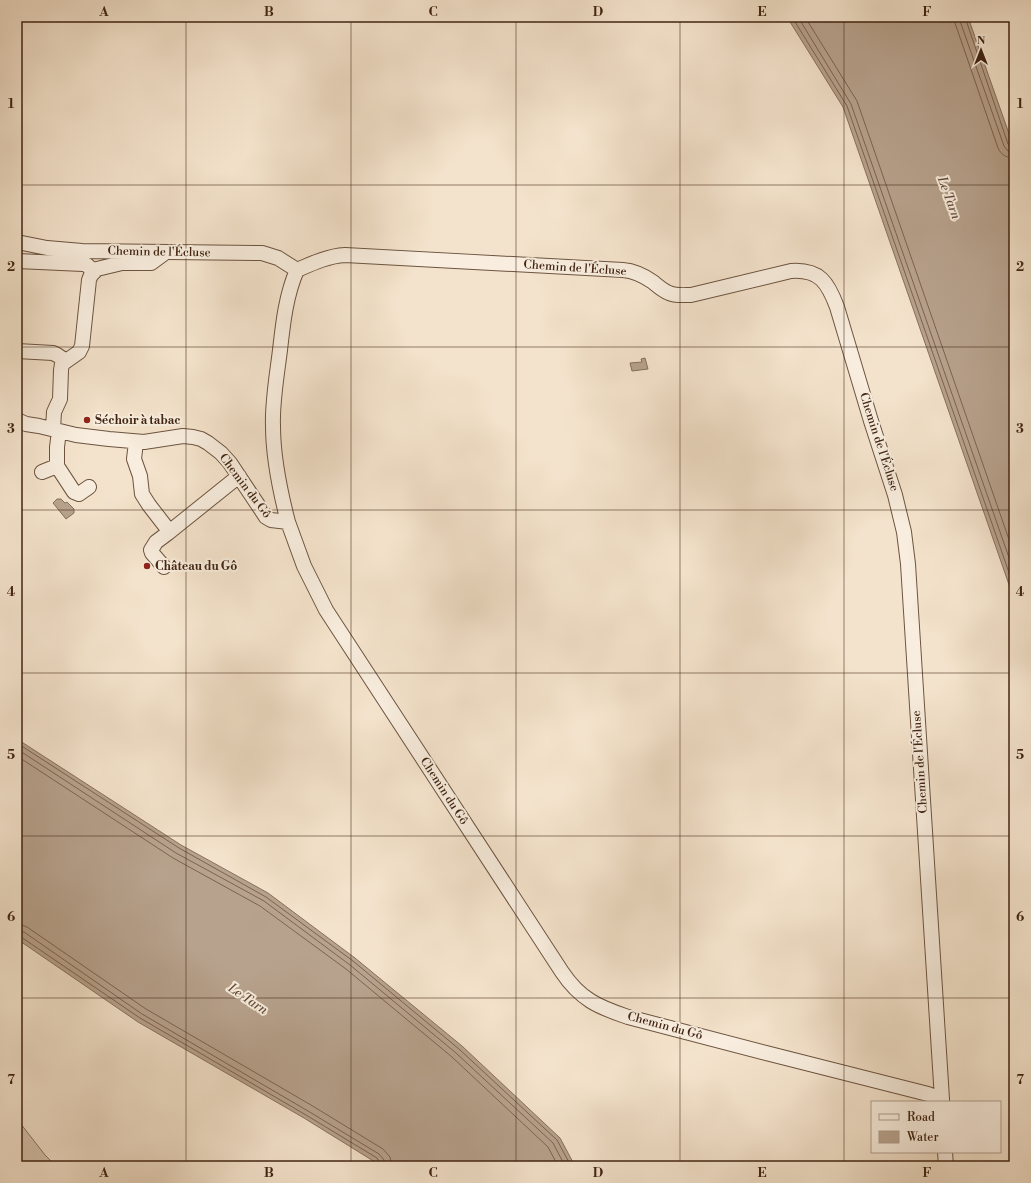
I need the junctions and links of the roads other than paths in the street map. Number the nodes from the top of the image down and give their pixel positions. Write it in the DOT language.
graph roads {
  1 [pos="17,242"];
  2 [pos="166,252"];
  3 [pos="17,261"];
  4 [pos="297,270"];
  5 [pos="93,271"];
  6 [pos="17,351"];
  7 [pos="66,361"];
  8 [pos="17,420"];
  9 [pos="56,430"];
  10 [pos="136,442"];
  11 [pos="57,466"];
  12 [pos="42,472"];
  13 [pos="239,476"];
  14 [pos="90,487"];
  15 [pos="288,522"];
  16 [pos="168,533"];
  17 [pos="164,567"];
  18 [pos="942,1101"];
  19 [pos="945,1153"];
  20 [pos="946,1166"];
  1 -- 2 [label="street, Chemin de l'Écluse"];
  2 -- 4 [label="street, Chemin de l'Écluse"];
  2 -- 5 [label="street"];
  3 -- 5 [label="street"];
  4 -- 15 [label="street"];
  4 -- 18 [label="street, Chemin de l'Écluse"];
  5 -- 7 [label="street"];
  6 -- 7 [label="street"];
  7 -- 9 [label="street"];
  8 -- 9 [label="street, Chemin du Gô"];
  9 -- 10 [label="street, Chemin du Gô"];
  9 -- 11 [label="street"];
  10 -- 13 [label="street, Chemin du Gô"];
  10 -- 16 [label="street"];
  11 -- 12 [label="street"];
  11 -- 14 [label="street"];
  13 -- 15 [label="street, Chemin du Gô"];
  13 -- 16 [label="street"];
  15 -- 18 [label="street, Chemin du Gô"];
  16 -- 17 [label="street"];
  19 -- 20 [label="street"];
}
